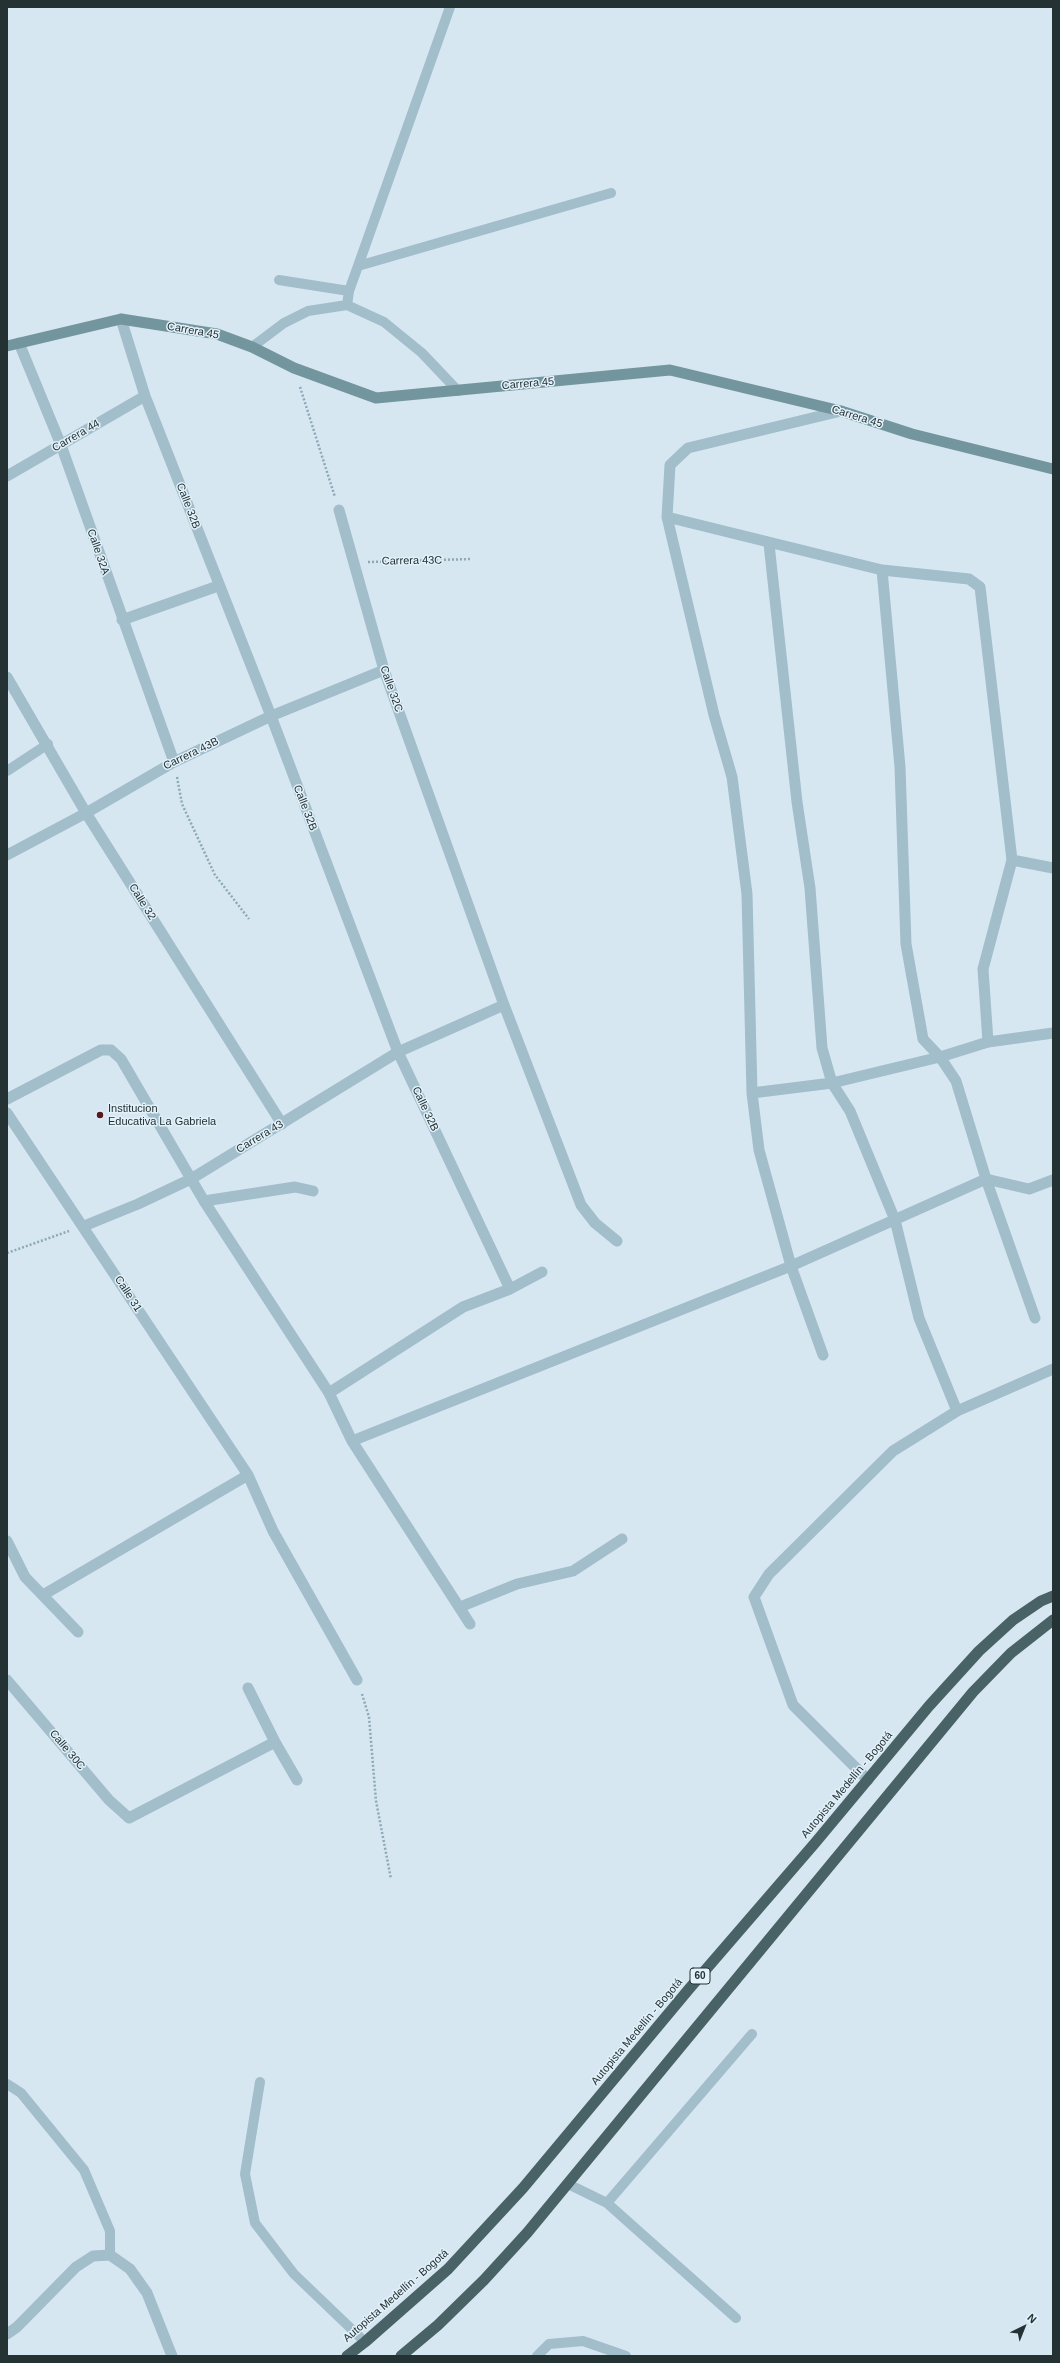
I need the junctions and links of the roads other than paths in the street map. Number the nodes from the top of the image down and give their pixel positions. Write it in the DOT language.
graph roads {
  1 [pos="450,7"];
  2 [pos="611,193"];
  3 [pos="358,266"];
  4 [pos="279,280"];
  5 [pos="349,291"];
  6 [pos="347,306"];
  7 [pos="122,319"];
  8 [pos="19,343"];
  9 [pos="7,346"];
  10 [pos="252,347"];
  11 [pos="458,391"];
  12 [pos="145,396"];
  13 [pos="841,412"];
  14 [pos="60,445"];
  15 [pos="1053,469"];
  16 [pos="7,476"];
  17 [pos="339,510"];
  18 [pos="667,517"];
  19 [pos="769,544"];
  20 [pos="882,570"];
  21 [pos="218,586"];
  22 [pos="122,620"];
  23 [pos="384,670"];
  24 [pos="7,676"];
  25 [pos="271,716"];
  26 [pos="48,744"];
  27 [pos="174,762"];
  28 [pos="7,771"];
  29 [pos="86,813"];
  30 [pos="7,856"];
  31 [pos="1012,860"];
  32 [pos="1053,868"];
  33 [pos="504,1005"];
  34 [pos="1053,1033"];
  35 [pos="988,1042"];
  36 [pos="398,1052"];
  37 [pos="940,1056"];
  38 [pos="832,1083"];
  39 [pos="752,1093"];
  40 [pos="7,1099"];
  41 [pos="7,1113"];
  42 [pos="282,1124"];
  43 [pos="191,1179"];
  44 [pos="986,1179"];
  45 [pos="1053,1180"];
  46 [pos="313,1191"];
  47 [pos="204,1201"];
  48 [pos="895,1220"];
  49 [pos="84,1226"];
  50 [pos="617,1241"];
  51 [pos="792,1266"];
  52 [pos="542,1272"];
  53 [pos="510,1288"];
  54 [pos="1035,1318"];
  55 [pos="824,1355"];
  56 [pos="1053,1369"];
  57 [pos="329,1393"];
  58 [pos="957,1411"];
  59 [pos="352,1441"];
  60 [pos="248,1475"];
  61 [pos="622,1539"];
  62 [pos="7,1541"];
  63 [pos="43,1595"];
  64 [pos="1053,1596"];
  65 [pos="460,1608"];
  66 [pos="1053,1620"];
  67 [pos="470,1624"];
  68 [pos="78,1632"];
  69 [pos="7,1680"];
  70 [pos="357,1680"];
  71 [pos="248,1688"];
  72 [pos="275,1742"];
  73 [pos="297,1780"];
  74 [pos="868,1780"];
  75 [pos="752,2034"];
  76 [pos="260,2082"];
  77 [pos="7,2084"];
  78 [pos="568,2184"];
  79 [pos="607,2203"];
  80 [pos="110,2255"];
  81 [pos="736,2318"];
  82 [pos="7,2334"];
  83 [pos="365,2342"];
  84 [pos="172,2356"];
  85 [pos="347,2356"];
  86 [pos="401,2356"];
  87 [pos="537,2356"];
  88 [pos="626,2356"];
  1 -- 3 [label="lane"];
  2 -- 3 [label="lane"];
  3 -- 5 [label="lane"];
  4 -- 5 [label="lane"];
  5 -- 6 [label="lane"];
  6 -- 10 [label="lane"];
  6 -- 11 [label="lane"];
  7 -- 8 [label="main road, Carrera 45"];
  7 -- 10 [label="main road, Carrera 45"];
  7 -- 12 [label="street, Calle 32B"];
  8 -- 9 [label="main road, Carrera 45"];
  8 -- 14 [label="street, Calle 32A"];
  10 -- 11 [label="main road, Carrera 45"];
  11 -- 13 [label="main road, Carrera 45"];
  12 -- 14 [label="street, Carrera 44"];
  12 -- 21 [label="street, Calle 32B"];
  13 -- 15 [label="main road, Carrera 45"];
  13 -- 18 [label="street"];
  14 -- 16 [label="street, Carrera 44"];
  14 -- 22 [label="street, Calle 32A"];
  17 -- 23 [label="street, Calle 32C"];
  18 -- 19 [label="street"];
  18 -- 39 [label="street"];
  19 -- 20 [label="street"];
  19 -- 38 [label="street"];
  20 -- 31 [label="street"];
  20 -- 37 [label="street"];
  21 -- 22 [label="street"];
  21 -- 25 [label="street, Calle 32B"];
  22 -- 27 [label="street, Calle 32A"];
  23 -- 25 [label="street, Carrera 43B"];
  23 -- 33 [label="street, Calle 32C"];
  24 -- 26 [label="street, Calle 32"];
  25 -- 27 [label="street, Carrera 43B"];
  25 -- 36 [label="street, Calle 32B"];
  26 -- 28 [label="lane"];
  26 -- 29 [label="street, Calle 32"];
  27 -- 29 [label="street, Carrera 43B"];
  29 -- 30 [label="street, Carrera 43B"];
  29 -- 42 [label="street, Calle 32"];
  31 -- 32 [label="street"];
  31 -- 35 [label="street"];
  33 -- 36 [label="street, Carrera 43"];
  33 -- 50 [label="street, Calle 32C"];
  34 -- 35 [label="street"];
  35 -- 37 [label="street"];
  36 -- 42 [label="street, Carrera 43"];
  36 -- 53 [label="street, Calle 32B"];
  37 -- 38 [label="street"];
  37 -- 44 [label="street"];
  38 -- 39 [label="street"];
  38 -- 48 [label="street"];
  39 -- 51 [label="street"];
  40 -- 43 [label="street"];
  41 -- 49 [label="street, Calle 31"];
  42 -- 43 [label="street, Carrera 43"];
  43 -- 47 [label="street"];
  43 -- 49 [label="street, Carrera 43"];
  44 -- 45 [label="street"];
  44 -- 48 [label="street"];
  44 -- 54 [label="street"];
  46 -- 47 [label="street"];
  47 -- 57 [label="street"];
  48 -- 51 [label="street"];
  48 -- 58 [label="street"];
  49 -- 60 [label="street, Calle 31"];
  51 -- 55 [label="street"];
  51 -- 59 [label="street"];
  52 -- 53 [label="street"];
  53 -- 57 [label="street"];
  56 -- 58 [label="street"];
  57 -- 59 [label="street"];
  58 -- 74 [label="street"];
  59 -- 65 [label="street"];
  60 -- 63 [label="street"];
  60 -- 70 [label="street, Calle 31"];
  61 -- 65 [label="street"];
  62 -- 63 [label="street"];
  63 -- 68 [label="street"];
  64 -- 74 [label="highway, Autopista Medellín - Bogotá / 60"];
  65 -- 67 [label="street"];
  66 -- 78 [label="highway, 60"];
  69 -- 72 [label="street, Calle 30C"];
  71 -- 72 [label="street"];
  72 -- 73 [label="street"];
  74 -- 83 [label="highway, Autopista Medellín - Bogotá / 60"];
  75 -- 79 [label="lane"];
  76 -- 83 [label="lane"];
  77 -- 80 [label="lane"];
  78 -- 79 [label="lane"];
  78 -- 86 [label="highway, 60"];
  79 -- 81 [label="lane"];
  80 -- 82 [label="street"];
  80 -- 84 [label="street"];
  83 -- 85 [label="highway, Autopista Medellín - Bogotá / 60"];
  87 -- 88 [label="lane"];
}
